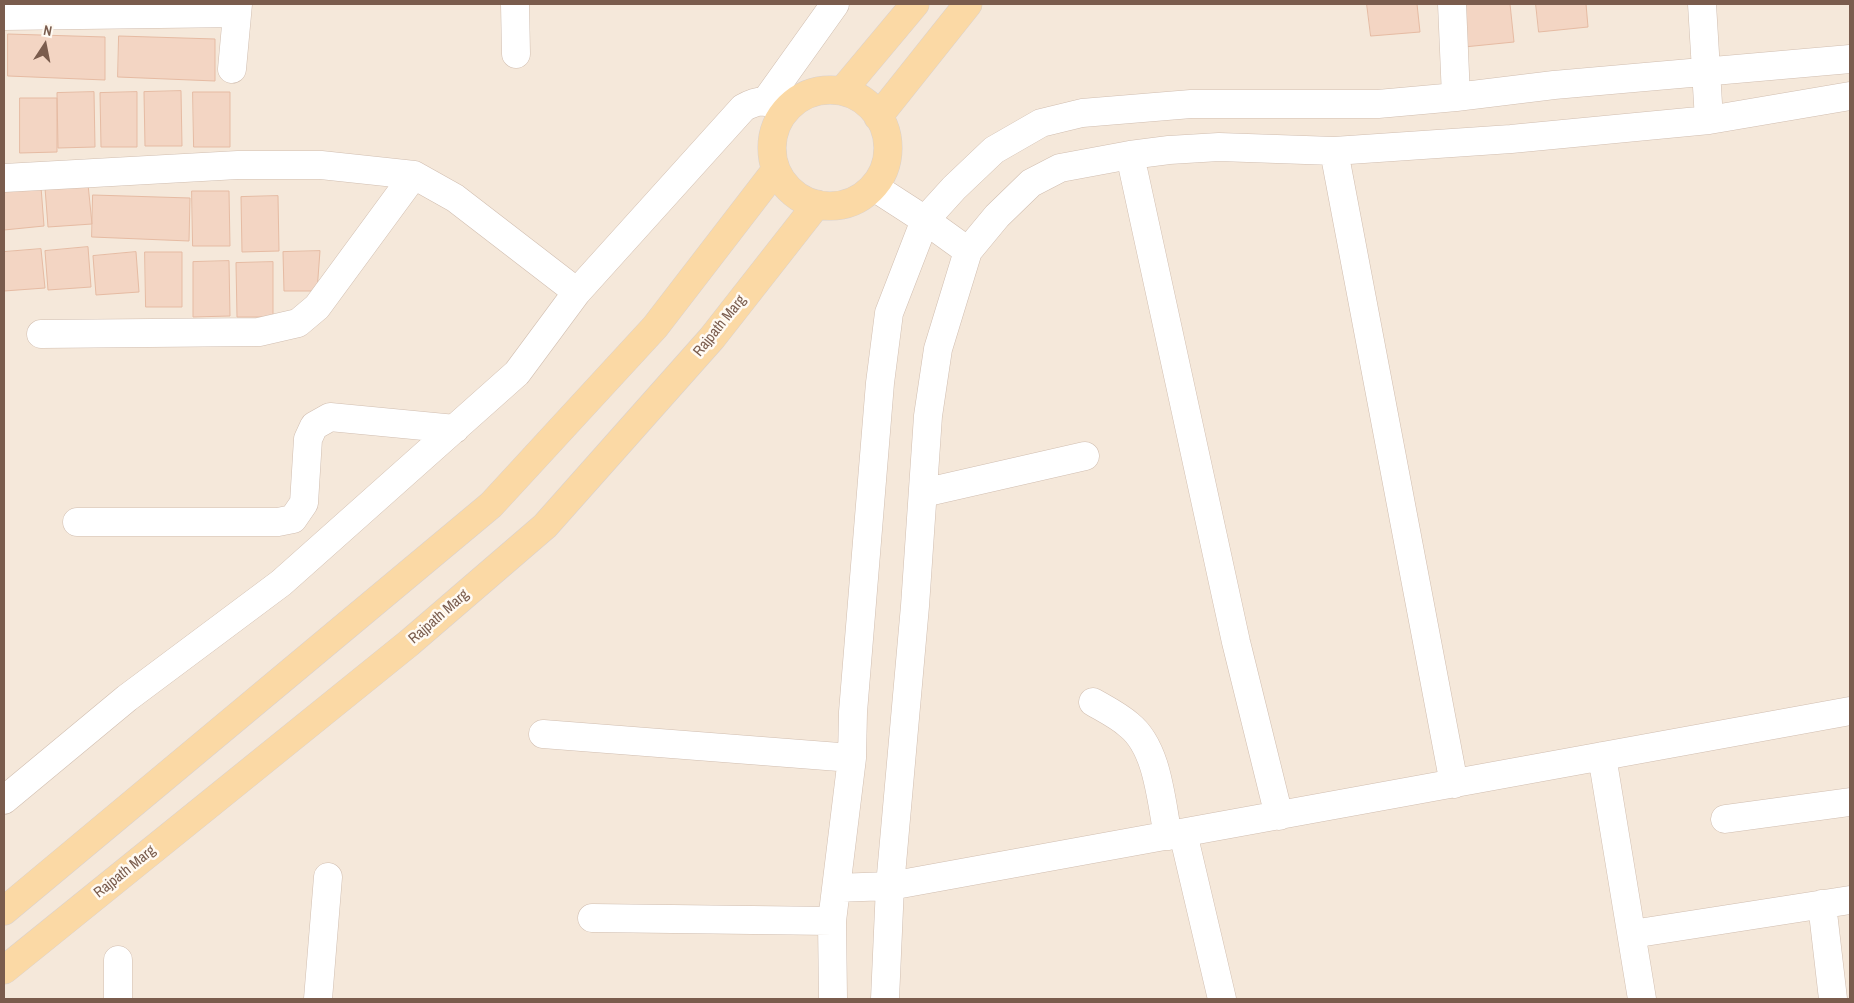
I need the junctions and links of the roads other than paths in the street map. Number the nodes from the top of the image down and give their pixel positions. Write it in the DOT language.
graph roads {
  1 [pos="516,4"];
  2 [pos="835,4"];
  3 [pos="915,4"];
  4 [pos="968,4"];
  5 [pos="1452,4"];
  6 [pos="1702,4"];
  7 [pos="238,8"];
  8 [pos="4,16"];
  9 [pos="516,54"];
  10 [pos="1850,59"];
  11 [pos="232,69"];
  12 [pos="1705,73"];
  13 [pos="844,90"];
  14 [pos="1456,96"];
  15 [pos="1850,96"];
  16 [pos="774,106"];
  17 [pos="878,116"];
  18 [pos="1709,120"];
  19 [pos="1334,151"];
  20 [pos="1130,155"];
  21 [pos="775,171"];
  22 [pos="414,175"];
  23 [pos="4,178"];
  24 [pos="874,187"];
  25 [pos="817,204"];
  26 [pos="925,220"];
  27 [pos="968,251"];
  28 [pos="577,292"];
  29 [pos="41,334"];
  30 [pos="455,429"];
  31 [pos="1085,456"];
  32 [pos="923,493"];
  33 [pos="77,522"];
  34 [pos="1093,702"];
  35 [pos="1850,711"];
  36 [pos="543,734"];
  37 [pos="1602,756"];
  38 [pos="852,758"];
  39 [pos="1454,784"];
  40 [pos="4,800"];
  41 [pos="1850,802"];
  42 [pos="1279,816"];
  43 [pos="1726,819"];
  44 [pos="1176,834"];
  45 [pos="328,877"];
  46 [pos="890,886"];
  47 [pos="836,888"];
  48 [pos="1850,900"];
  49 [pos="1822,904"];
  50 [pos="4,912"];
  51 [pos="592,918"];
  52 [pos="832,921"];
  53 [pos="1632,934"];
  54 [pos="118,960"];
  55 [pos="4,970"];
  56 [pos="118,999"];
  57 [pos="318,999"];
  58 [pos="833,999"];
  59 [pos="885,999"];
  60 [pos="1222,999"];
  61 [pos="1642,999"];
  62 [pos="1833,999"];
  1 -- 9 [label="street"];
  2 -- 16 [label="street"];
  3 -- 13 [label="main road"];
  4 -- 17 [label="main road"];
  5 -- 14 [label="street"];
  6 -- 12 [label="street"];
  7 -- 8 [label="street"];
  7 -- 11 [label="street"];
  10 -- 12 [label="street"];
  12 -- 14 [label="street"];
  12 -- 18 [label="street"];
  13 -- 16 [label="main road"];
  13 -- 17 [label="main road"];
  14 -- 26 [label="street"];
  15 -- 18 [label="street"];
  16 -- 21 [label="main road"];
  16 -- 28 [label="street"];
  17 -- 24 [label="main road"];
  18 -- 19 [label="street"];
  19 -- 20 [label="street"];
  19 -- 39 [label="street"];
  20 -- 27 [label="street"];
  20 -- 42 [label="street"];
  21 -- 25 [label="main road"];
  21 -- 50 [label="main road"];
  22 -- 23 [label="street"];
  22 -- 28 [label="street"];
  22 -- 29 [label="street"];
  24 -- 25 [label="main road"];
  24 -- 26 [label="street"];
  25 -- 55 [label="main road, Rajpath Marg"];
  26 -- 27 [label="street"];
  26 -- 38 [label="street"];
  27 -- 32 [label="street"];
  28 -- 30 [label="street"];
  30 -- 33 [label="street"];
  30 -- 40 [label="street"];
  31 -- 32 [label="street"];
  32 -- 46 [label="street"];
  34 -- 44 [label="street"];
  35 -- 37 [label="street"];
  36 -- 38 [label="street"];
  37 -- 39 [label="street"];
  37 -- 53 [label="street"];
  38 -- 47 [label="street"];
  39 -- 42 [label="street"];
  41 -- 43 [label="street"];
  42 -- 44 [label="street"];
  44 -- 46 [label="street"];
  44 -- 60 [label="street"];
  45 -- 57 [label="street"];
  46 -- 47 [label="street"];
  46 -- 59 [label="street"];
  47 -- 52 [label="street"];
  48 -- 49 [label="street"];
  49 -- 53 [label="street"];
  49 -- 62 [label="street"];
  51 -- 52 [label="street"];
  52 -- 58 [label="street"];
  53 -- 61 [label="street"];
  54 -- 56 [label="street"];
}
